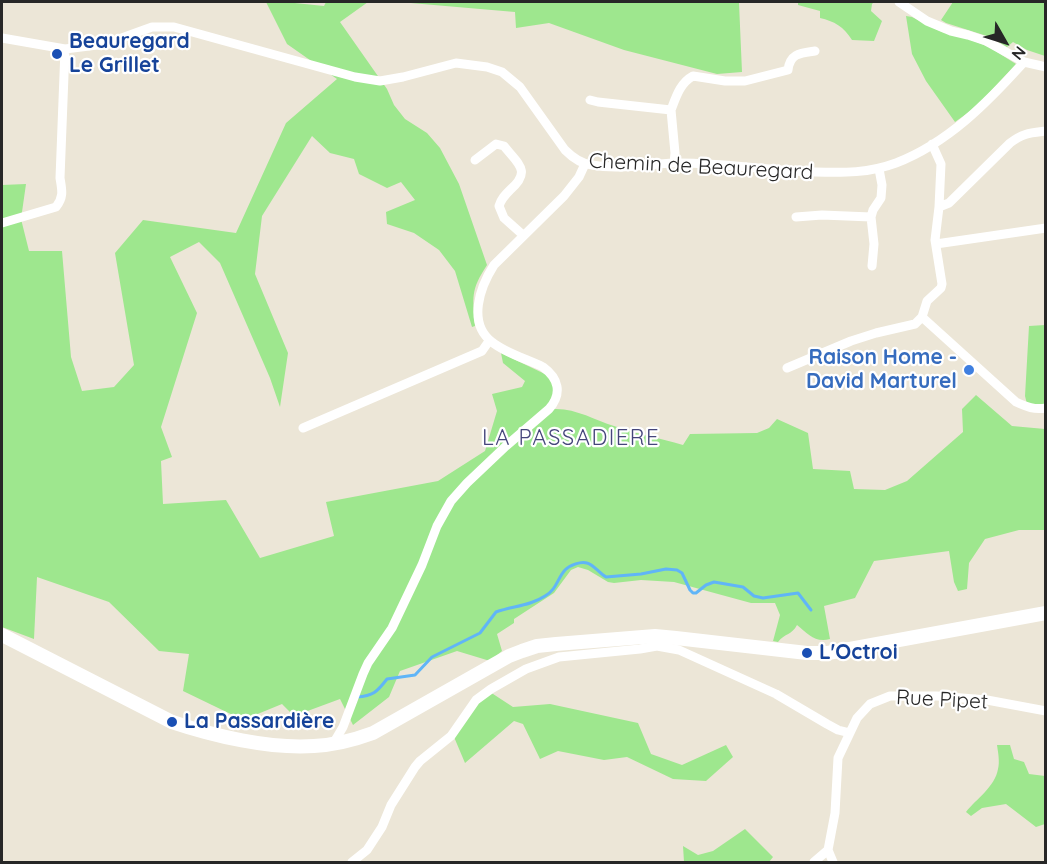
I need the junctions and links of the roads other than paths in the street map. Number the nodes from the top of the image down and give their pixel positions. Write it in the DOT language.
graph roads {
  1 [pos="899,2"];
  2 [pos="2,38"];
  3 [pos="65,49"];
  4 [pos="815,51"];
  5 [pos="1024,62"];
  6 [pos="1046,67"];
  7 [pos="590,100"];
  8 [pos="670,110"];
  9 [pos="1046,131"];
  10 [pos="932,144"];
  11 [pos="475,160"];
  12 [pos="674,163"];
  13 [pos="585,164"];
  14 [pos="879,169"];
  15 [pos="939,207"];
  16 [pos="796,217"];
  17 [pos="871,217"];
  18 [pos="2,223"];
  19 [pos="1046,228"];
  20 [pos="523,235"];
  21 [pos="936,244"];
  22 [pos="872,266"];
  23 [pos="922,317"];
  24 [pos="489,340"];
  25 [pos="787,368"];
  26 [pos="1046,408"];
  27 [pos="303,429"];
  28 [pos="1046,613"];
  29 [pos="2,635"];
  30 [pos="656,641"];
  31 [pos="1046,711"];
  32 [pos="850,733"];
  33 [pos="333,744"];
  34 [pos="828,850"];
  35 [pos="352,862"];
  36 [pos="814,862"];
  37 [pos="833,862"];
  1 -- 5 [label="street"];
  2 -- 3 [label="street, Chemin de Beauregard"];
  3 -- 13 [label="street, Chemin de Beauregard"];
  3 -- 18 [label="street"];
  4 -- 8 [label="street"];
  5 -- 6 [label="street"];
  5 -- 10 [label="street, Chemin de Beauregard"];
  7 -- 8 [label="street"];
  8 -- 12 [label="street"];
  9 -- 15 [label="street"];
  10 -- 14 [label="street, Chemin de Beauregard"];
  10 -- 15 [label="street"];
  11 -- 20 [label="street"];
  12 -- 13 [label="street, Chemin de Beauregard"];
  12 -- 14 [label="street, Chemin de Beauregard"];
  13 -- 20 [label="street"];
  14 -- 17 [label="street"];
  15 -- 21 [label="street"];
  16 -- 17 [label="street"];
  17 -- 22 [label="street"];
  19 -- 21 [label="street"];
  20 -- 24 [label="street"];
  21 -- 23 [label="street"];
  23 -- 25 [label="street"];
  23 -- 26 [label="street"];
  24 -- 27 [label="street"];
  24 -- 33 [label="street"];
  28 -- 30 [label="main road"];
  29 -- 33 [label="main road"];
  30 -- 32 [label="street"];
  30 -- 33 [label="main road"];
  30 -- 35 [label="street"];
  31 -- 32 [label="street, Rue Pipet"];
  32 -- 34 [label="street, Rue Pipet"];
  34 -- 36 [label="street"];
  34 -- 37 [label="street"];
}
